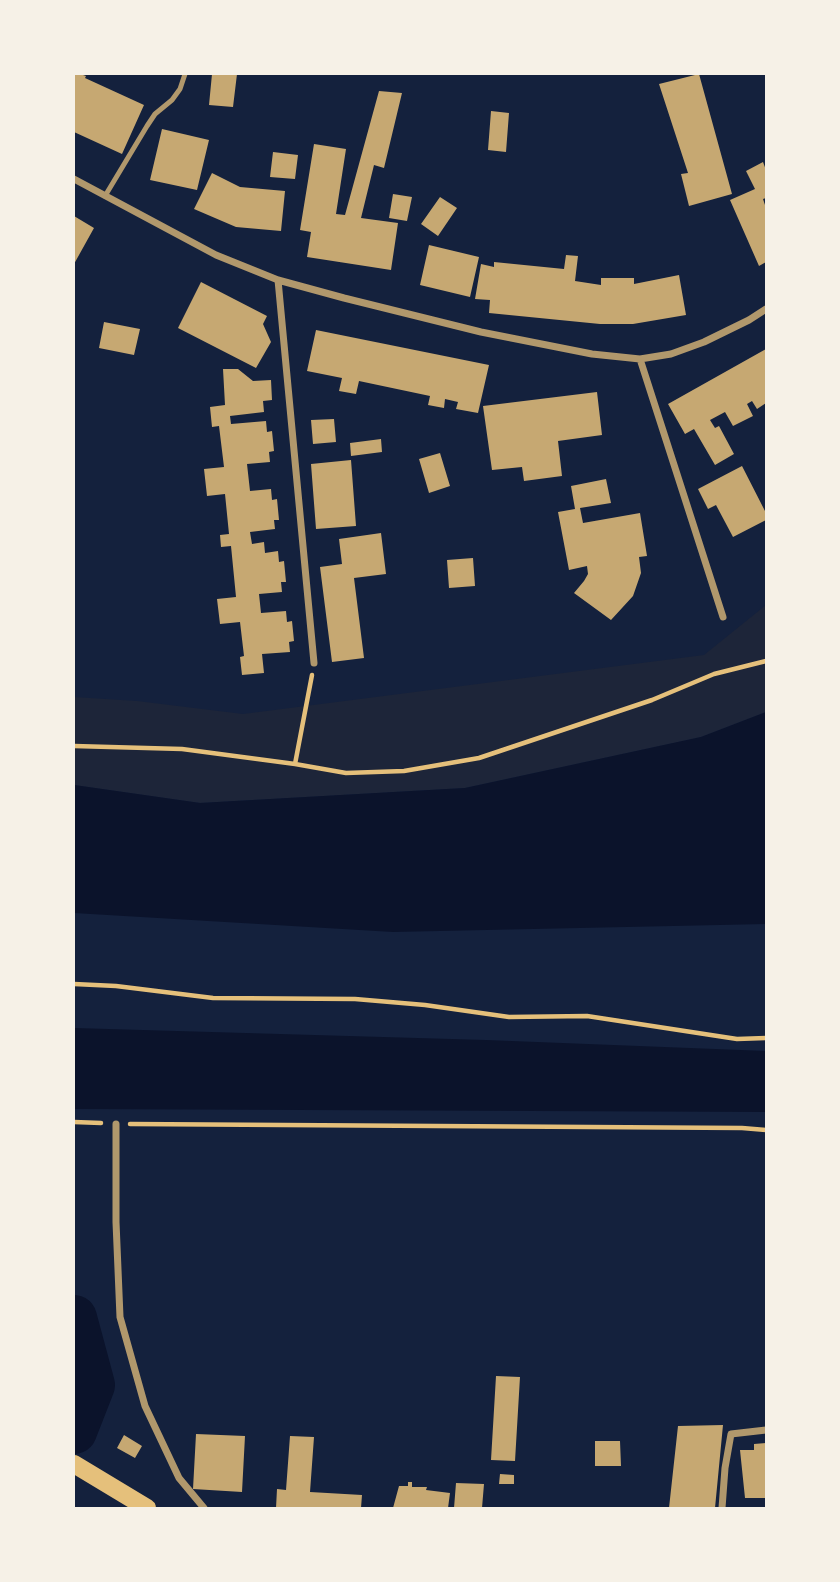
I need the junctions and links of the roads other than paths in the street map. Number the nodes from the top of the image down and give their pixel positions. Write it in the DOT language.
graph roads {
  1 [pos="185,74"];
  2 [pos="74,179"];
  3 [pos="105,196"];
  4 [pos="278,280"];
  5 [pos="766,309"];
  6 [pos="640,359"];
  7 [pos="723,617"];
  8 [pos="314,663"];
  9 [pos="116,1124"];
  10 [pos="766,1430"];
  11 [pos="74,1464"];
  12 [pos="147,1508"];
  13 [pos="204,1508"];
  14 [pos="723,1508"];
  1 -- 3 [label="lane"];
  2 -- 3 [label="street"];
  3 -- 4 [label="street"];
  4 -- 6 [label="street"];
  4 -- 8 [label="street"];
  5 -- 6 [label="street"];
  6 -- 7 [label="street"];
  9 -- 13 [label="street"];
  10 -- 14 [label="street"];
  11 -- 12 [label="main road"];
}
